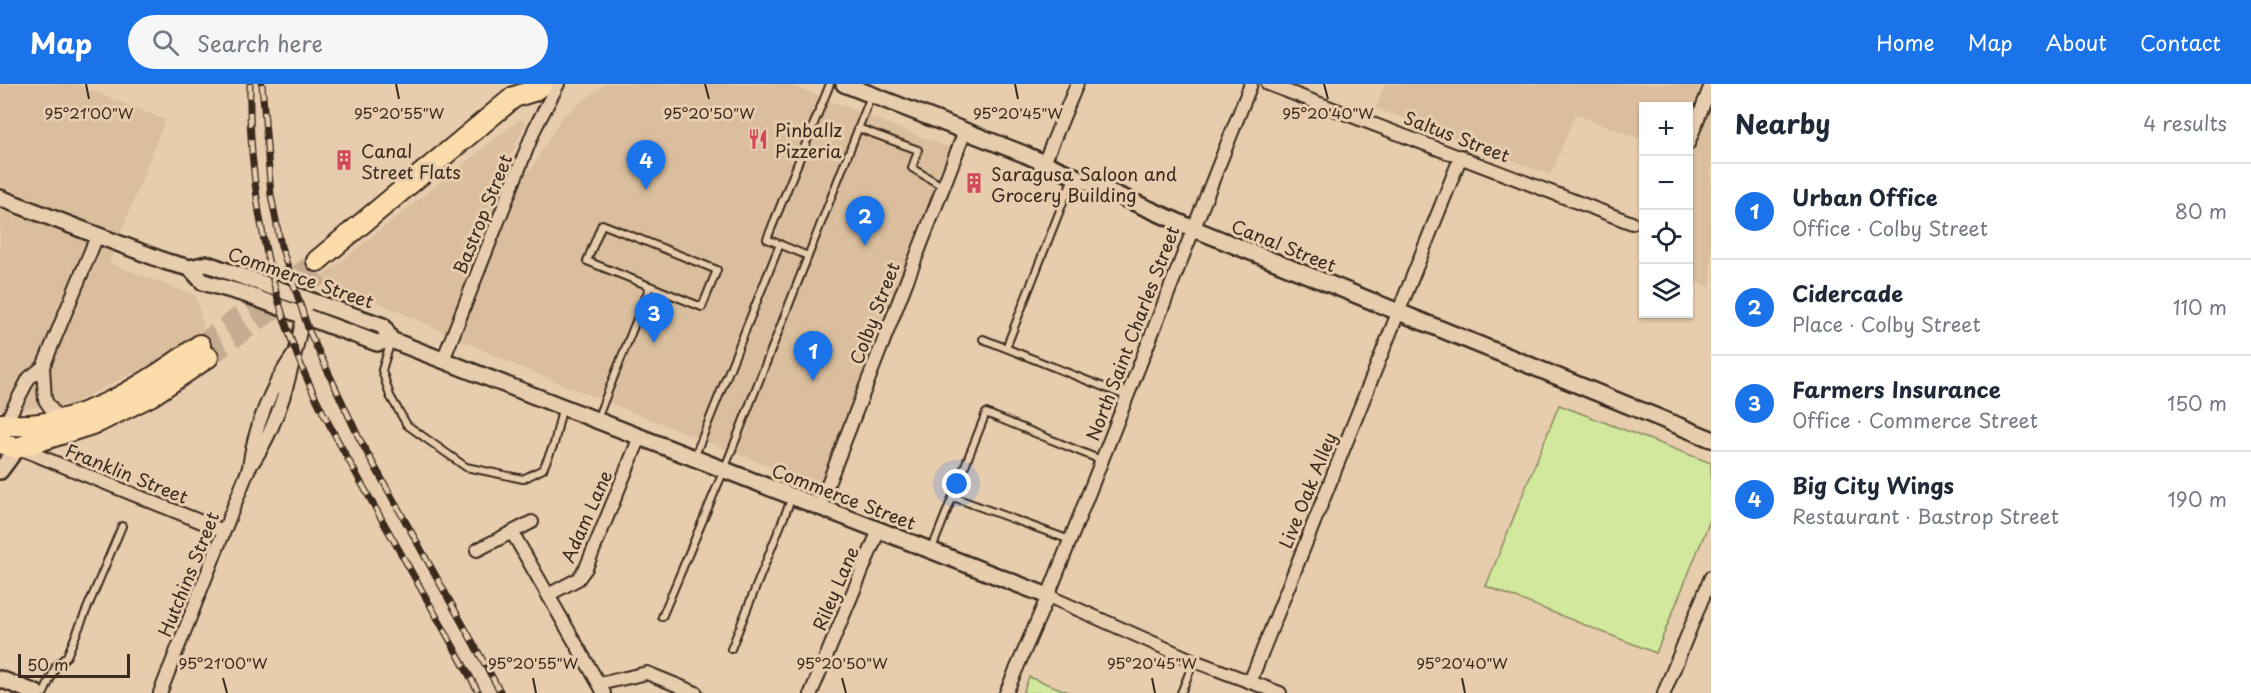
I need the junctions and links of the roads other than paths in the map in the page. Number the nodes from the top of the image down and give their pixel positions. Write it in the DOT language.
graph roads {
  1 [pos="558,84"];
  2 [pos="830,84"];
  3 [pos="844,84"];
  4 [pos="1077,84"];
  5 [pos="1251,84"];
  6 [pos="1268,84"];
  7 [pos="1711,85"];
  8 [pos="538,88"];
  9 [pos="871,95"];
  10 [pos="858,128"];
  11 [pos="965,131"];
  12 [pos="1693,133"];
  13 [pos="1461,156"];
  14 [pos="1044,163"];
  15 [pos="1073,177"];
  16 [pos="942,186"];
  17 [pos="0,198"];
  18 [pos="1632,223"];
  19 [pos="1192,228"];
  20 [pos="97,236"];
  21 [pos="780,244"];
  22 [pos="808,256"];
  23 [pos="321,266"];
  24 [pos="190,268"];
  25 [pos="650,286"];
  26 [pos="307,299"];
  27 [pos="1396,312"];
  28 [pos="303,316"];
  29 [pos="983,339"];
  30 [pos="392,340"];
  31 [pos="1006,348"];
  32 [pos="443,360"];
  33 [pos="43,367"];
  34 [pos="1126,396"];
  35 [pos="563,407"];
  36 [pos="65,418"];
  37 [pos="596,420"];
  38 [pos="6,435"];
  39 [pos="640,437"];
  40 [pos="1711,439"];
  41 [pos="693,458"];
  42 [pos="1101,460"];
  43 [pos="724,470"];
  44 [pos="0,471"];
  45 [pos="792,497"];
  46 [pos="953,497"];
  47 [pos="819,507"];
  48 [pos="532,522"];
  49 [pos="122,526"];
  50 [pos="879,530"];
  51 [pos="224,531"];
  52 [pos="512,532"];
  53 [pos="1070,540"];
  54 [pos="477,550"];
  55 [pos="931,551"];
  56 [pos="1711,577"];
  57 [pos="548,595"];
  58 [pos="1048,596"];
  59 [pos="662,616"];
  60 [pos="731,649"];
  61 [pos="1194,661"];
  62 [pos="0,679"];
  63 [pos="1250,682"];
  64 [pos="602,689"];
  65 [pos="36,693"];
  66 [pos="44,693"];
  67 [pos="160,693"];
  68 [pos="696,693"];
  69 [pos="810,693"];
  70 [pos="1006,693"];
  71 [pos="1181,693"];
  72 [pos="1280,693"];
  73 [pos="1664,693"];
  1 -- 32 [label="street, Bastrop Street"];
  2 -- 21 [label="lane"];
  3 -- 9 [label="street, Canal Street"];
  4 -- 14 [label="street"];
  5 -- 19 [label="street, North Saint Charles Street"];
  6 -- 13 [label="street, Saltus Street"];
  7 -- 12 [label="street"];
  8 -- 23 [label="main road"];
  9 -- 10 [label="lane"];
  9 -- 11 [label="street, Canal Street"];
  10 -- 16 [label="lane"];
  10 -- 22 [label="lane"];
  11 -- 14 [label="street, Canal Street"];
  11 -- 16 [label="street, Colby Street"];
  13 -- 18 [label="street, Saltus Street"];
  13 -- 27 [label="street, Live Oak Alley"];
  14 -- 15 [label="street, Canal Street"];
  15 -- 19 [label="street, Canal Street"];
  15 -- 31 [label="lane"];
  16 -- 47 [label="street, Colby Street"];
  17 -- 20 [label="street, Commerce Street"];
  19 -- 27 [label="street, Canal Street"];
  19 -- 34 [label="street, North Saint Charles Street"];
  20 -- 24 [label="street, Commerce Street"];
  20 -- 33 [label="street"];
  21 -- 22 [label="lane"];
  21 -- 41 [label="lane"];
  22 -- 43 [label="lane"];
  24 -- 26 [label="street, Commerce Street"];
  24 -- 28 [label="street, Commerce Street"];
  25 -- 25 [label="lane"];
  25 -- 37 [label="lane"];
  26 -- 28 [label="street, Hutchins Street"];
  26 -- 30 [label="street, Commerce Street"];
  27 -- 40 [label="street, Canal Street"];
  27 -- 63 [label="street, Live Oak Alley"];
  28 -- 30 [label="street, Commerce Street"];
  28 -- 51 [label="street, Hutchins Street"];
  29 -- 31 [label="lane"];
  30 -- 32 [label="street, Commerce Street"];
  30 -- 35 [label="lane"];
  31 -- 34 [label="lane"];
  32 -- 35 [label="street, Commerce Street"];
  33 -- 36 [label="street"];
  33 -- 38 [label="street"];
  34 -- 42 [label="street, North Saint Charles Street"];
  35 -- 37 [label="street, Commerce Street"];
  36 -- 38 [label="main road"];
  36 -- 38 [label="main road"];
  37 -- 39 [label="street, Commerce Street"];
  38 -- 44 [label="street"];
  38 -- 51 [label="street, Franklin Street"];
  39 -- 41 [label="street, Commerce Street"];
  39 -- 57 [label="street, Adam Lane"];
  41 -- 43 [label="street, Commerce Street"];
  42 -- 46 [label="lane"];
  42 -- 53 [label="street, North Saint Charles Street"];
  43 -- 45 [label="street, Commerce Street"];
  43 -- 59 [label="lane"];
  45 -- 47 [label="street, Commerce Street"];
  45 -- 60 [label="lane"];
  46 -- 53 [label="lane"];
  46 -- 55 [label="lane"];
  47 -- 50 [label="street, Commerce Street"];
  48 -- 52 [label="street"];
  49 -- 66 [label="lane"];
  50 -- 55 [label="street, Commerce Street"];
  50 -- 69 [label="street, Riley Lane"];
  51 -- 67 [label="street, Hutchins Street"];
  52 -- 54 [label="street"];
  52 -- 57 [label="street"];
  53 -- 58 [label="street, North Saint Charles Street"];
  55 -- 58 [label="street, Commerce Street"];
  56 -- 73 [label="street"];
  57 -- 64 [label="street"];
  58 -- 61 [label="street, Commerce Street"];
  58 -- 70 [label="street, North Saint Charles Street"];
  61 -- 63 [label="street, Commerce Street"];
  61 -- 71 [label="lane"];
  62 -- 65 [label="street"];
  63 -- 72 [label="street, Commerce Street"];
  64 -- 68 [label="street"];
}
